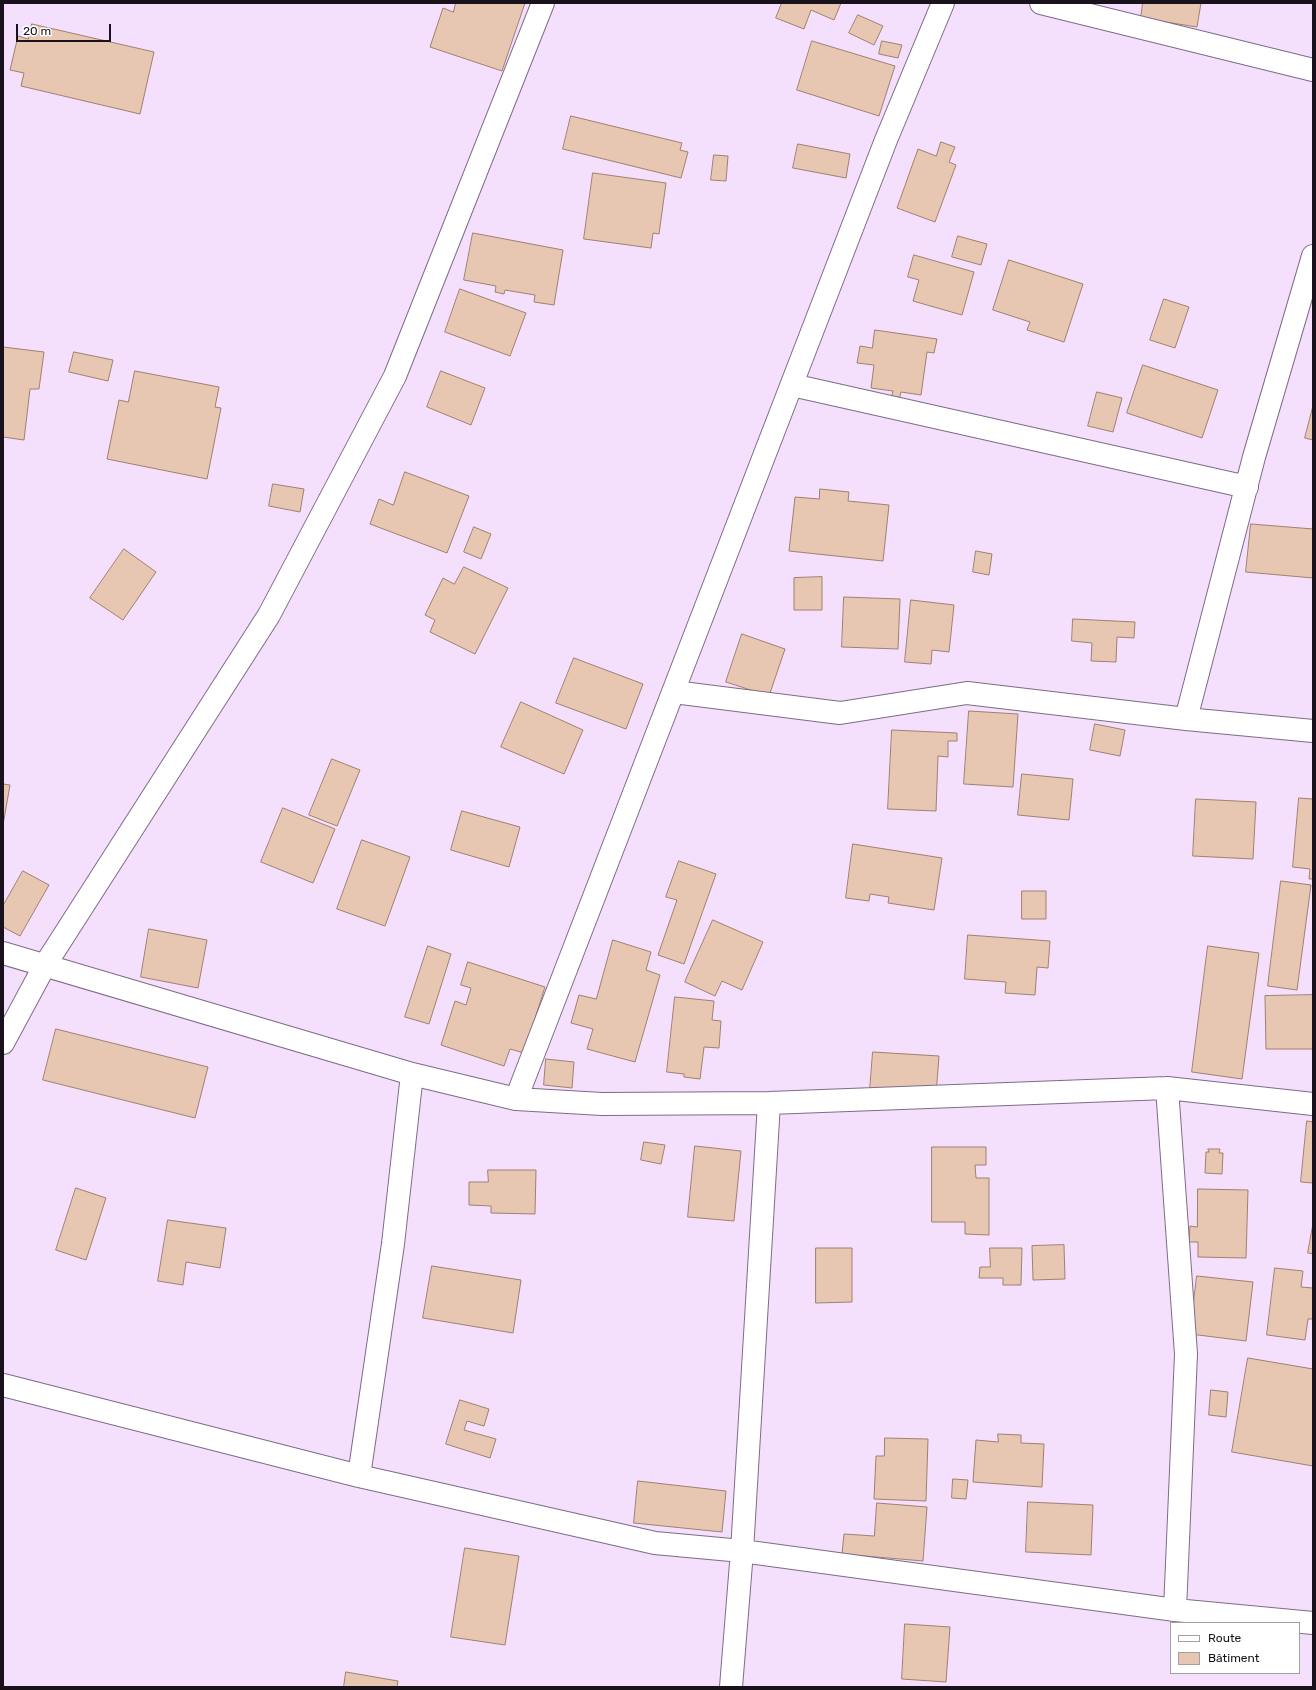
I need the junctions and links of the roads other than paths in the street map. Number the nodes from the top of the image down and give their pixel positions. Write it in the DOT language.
graph roads {
  1 [pos="543,3"];
  2 [pos="942,3"];
  3 [pos="1041,3"];
  4 [pos="1313,70"];
  5 [pos="1313,256"];
  6 [pos="792,385"];
  7 [pos="1247,487"];
  8 [pos="674,692"];
  9 [pos="1186,719"];
  10 [pos="1313,731"];
  11 [pos="3,953"];
  12 [pos="45,965"];
  13 [pos="3,1043"];
  14 [pos="412,1074"];
  15 [pos="1167,1088"];
  16 [pos="516,1099"];
  17 [pos="769,1103"];
  18 [pos="1313,1104"];
  19 [pos="3,1385"];
  20 [pos="359,1476"];
  21 [pos="742,1551"];
  22 [pos="1175,1610"];
  23 [pos="1313,1623"];
  24 [pos="731,1687"];
  1 -- 12 [label="street"];
  2 -- 6 [label="street"];
  3 -- 4 [label="street"];
  5 -- 7 [label="street"];
  6 -- 7 [label="street"];
  6 -- 8 [label="street"];
  7 -- 9 [label="street"];
  8 -- 9 [label="street"];
  8 -- 16 [label="street"];
  9 -- 10 [label="street"];
  11 -- 12 [label="street"];
  12 -- 13 [label="street"];
  12 -- 14 [label="street"];
  14 -- 16 [label="street"];
  14 -- 20 [label="street"];
  15 -- 17 [label="street"];
  15 -- 18 [label="street"];
  15 -- 22 [label="street"];
  16 -- 17 [label="street"];
  17 -- 21 [label="street"];
  19 -- 20 [label="street"];
  20 -- 21 [label="street"];
  21 -- 22 [label="street"];
  21 -- 24 [label="street"];
  22 -- 23 [label="street"];
}
